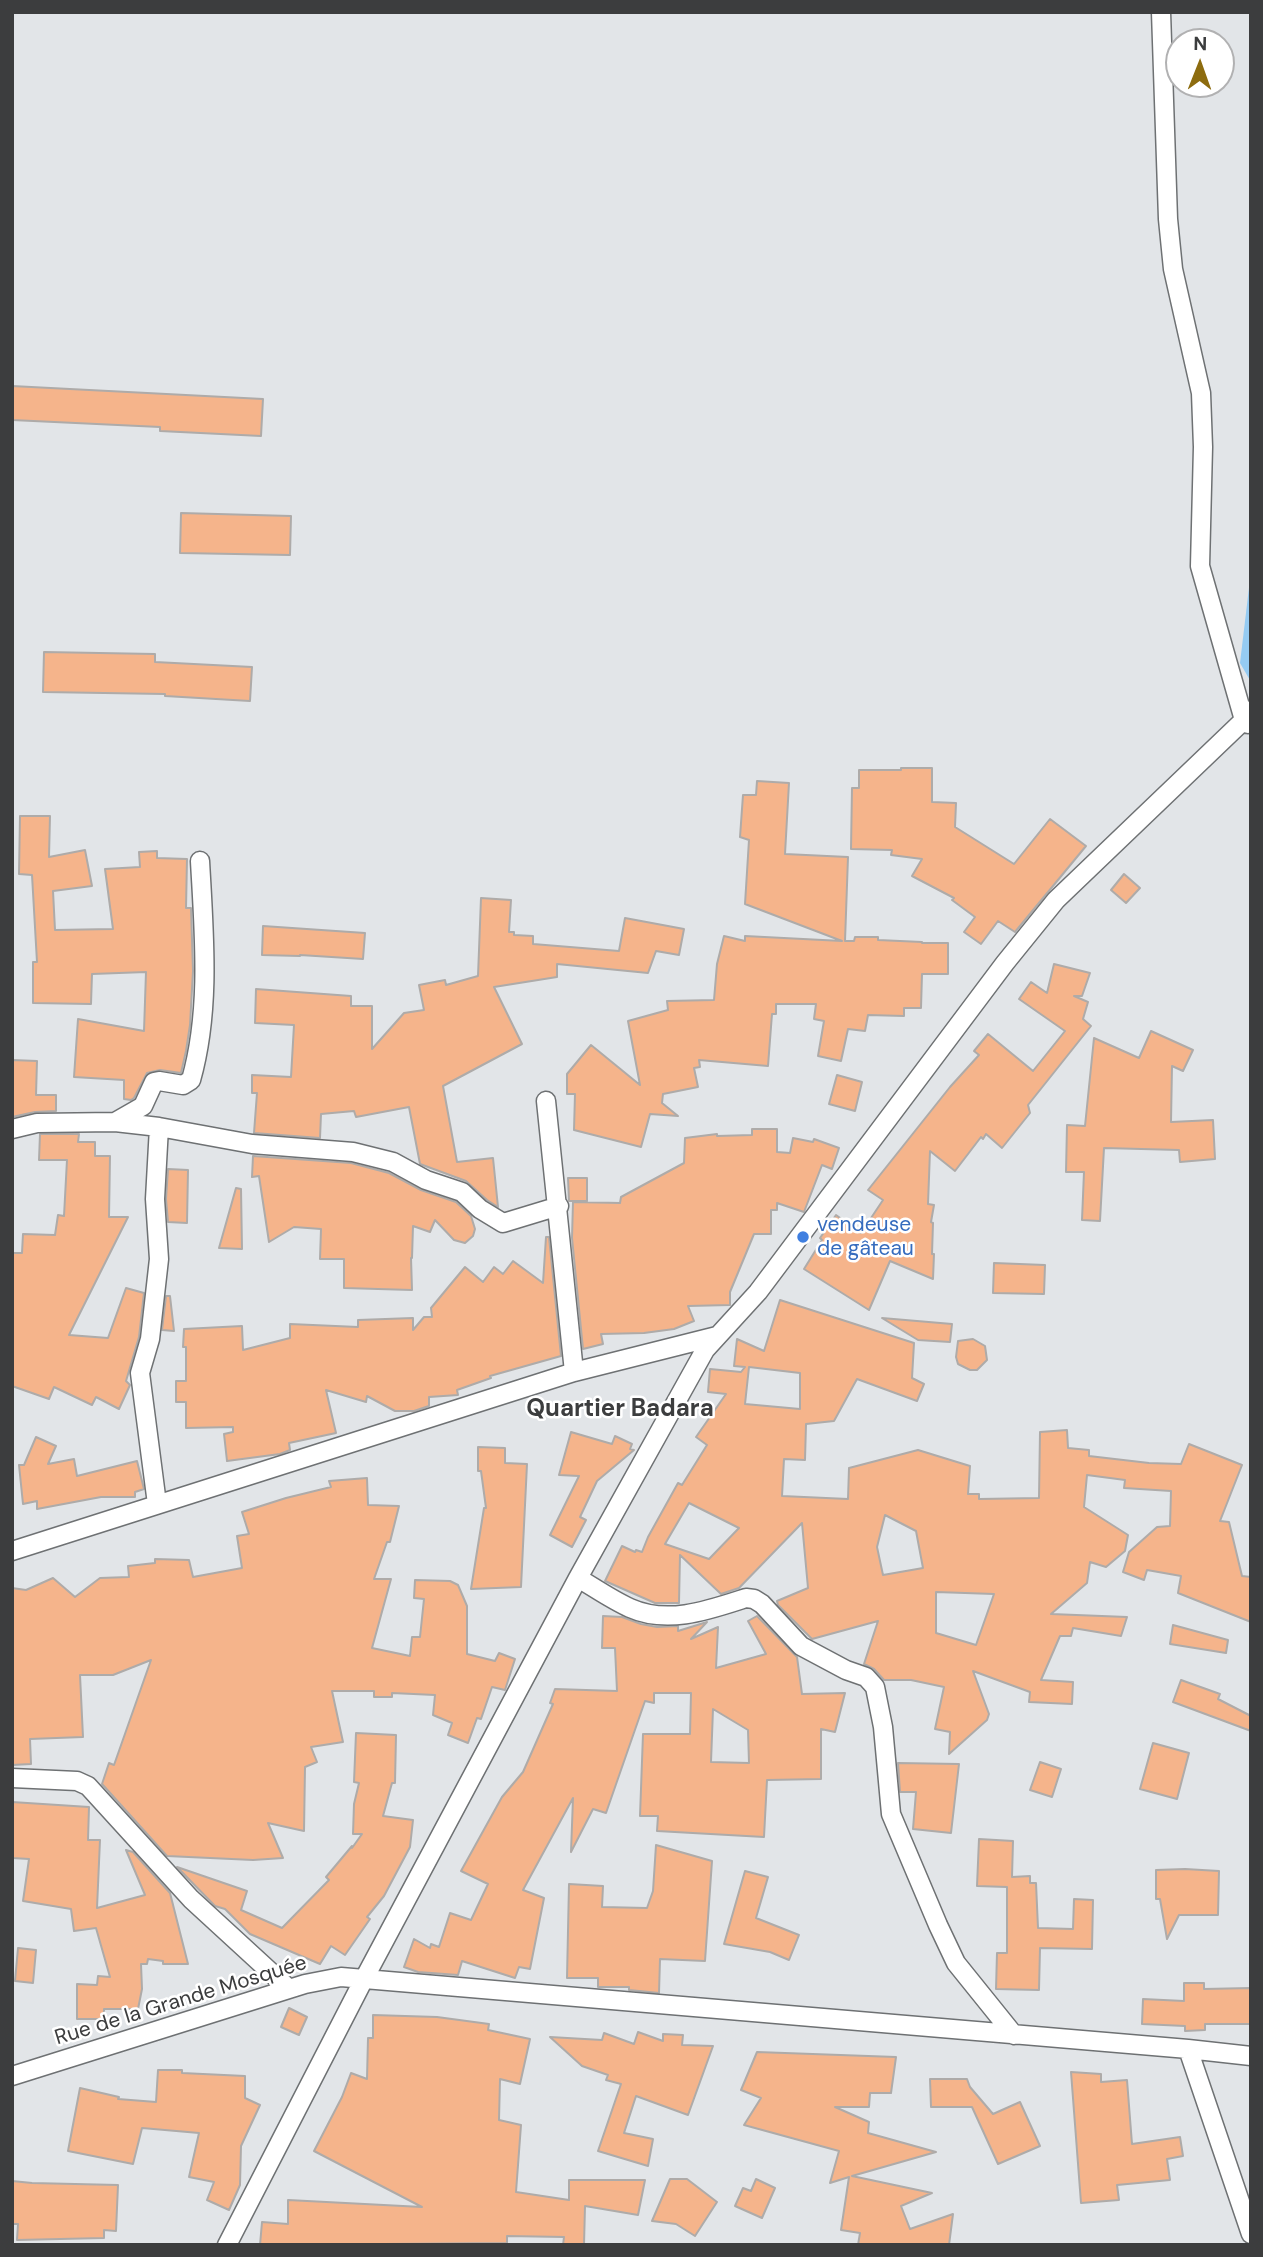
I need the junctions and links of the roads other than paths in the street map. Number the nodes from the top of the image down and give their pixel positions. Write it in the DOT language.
graph roads {
  1 [pos="1161,12"];
  2 [pos="1249,719"];
  3 [pos="200,862"];
  4 [pos="546,1101"];
  5 [pos="114,1122"];
  6 [pos="159,1127"];
  7 [pos="12,1129"];
  8 [pos="559,1206"];
  9 [pos="717,1336"];
  10 [pos="575,1372"];
  11 [pos="157,1504"];
  12 [pos="12,1551"];
  13 [pos="578,1578"];
  14 [pos="12,1778"];
  15 [pos="364,1979"];
  16 [pos="289,1989"];
  17 [pos="1014,2035"];
  18 [pos="1188,2049"];
  19 [pos="1251,2056"];
  20 [pos="12,2077"];
  21 [pos="1251,2234"];
  22 [pos="227,2245"];
  1 -- 2 [label="street"];
  2 -- 9 [label="street"];
  3 -- 5 [label="street"];
  4 -- 8 [label="street"];
  5 -- 6 [label="street"];
  5 -- 7 [label="street"];
  6 -- 8 [label="street"];
  6 -- 11 [label="street"];
  8 -- 10 [label="street"];
  9 -- 10 [label="street"];
  9 -- 13 [label="street"];
  10 -- 11 [label="street"];
  11 -- 12 [label="street"];
  13 -- 15 [label="street"];
  13 -- 17 [label="street"];
  14 -- 16 [label="street"];
  15 -- 16 [label="street, Rue de la Grande Mosquée"];
  15 -- 17 [label="street, Rue de la Grande Mosquée"];
  15 -- 22 [label="street"];
  16 -- 20 [label="street, Rue de la Grande Mosquée"];
  17 -- 18 [label="street, Rue de la Grande Mosquée"];
  18 -- 19 [label="street, Rue de la Grande Mosquée"];
  18 -- 21 [label="street"];
}
